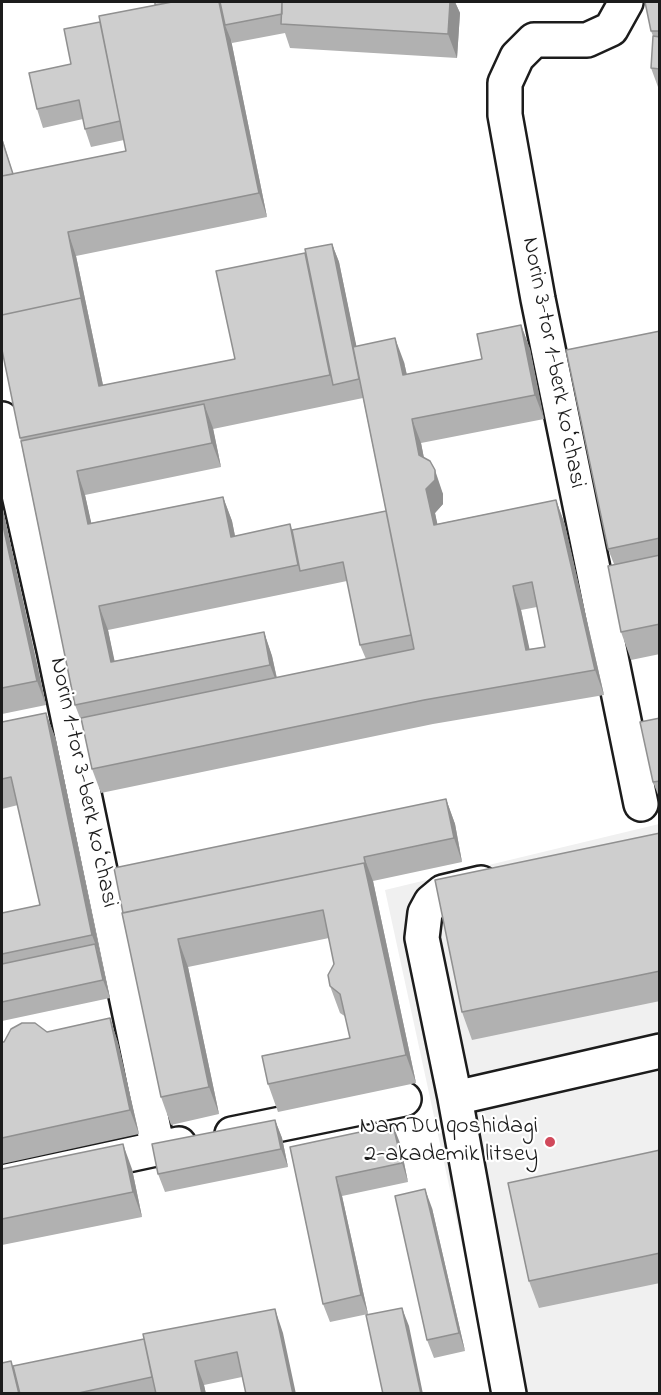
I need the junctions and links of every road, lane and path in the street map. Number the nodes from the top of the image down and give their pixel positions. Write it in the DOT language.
graph roads {
  1 [pos="626,2"];
  2 [pos="2,419"];
  3 [pos="641,804"];
  4 [pos="509,877"];
  5 [pos="660,1052"];
  6 [pos="455,1098"];
  7 [pos="404,1099"];
  8 [pos="158,1149"];
  9 [pos="2,1182"];
  10 [pos="508,1394"];
  1 -- 3 [label="street, Norin 3-tor 1-berk koʻchasi"];
  2 -- 8 [label="street, Norin 1-tor 3-berk koʻchasi"];
  4 -- 6 [label="street"];
  5 -- 6 [label="street"];
  6 -- 10 [label="street"];
  7 -- 8 [label="street"];
  8 -- 9 [label="street"];
}
